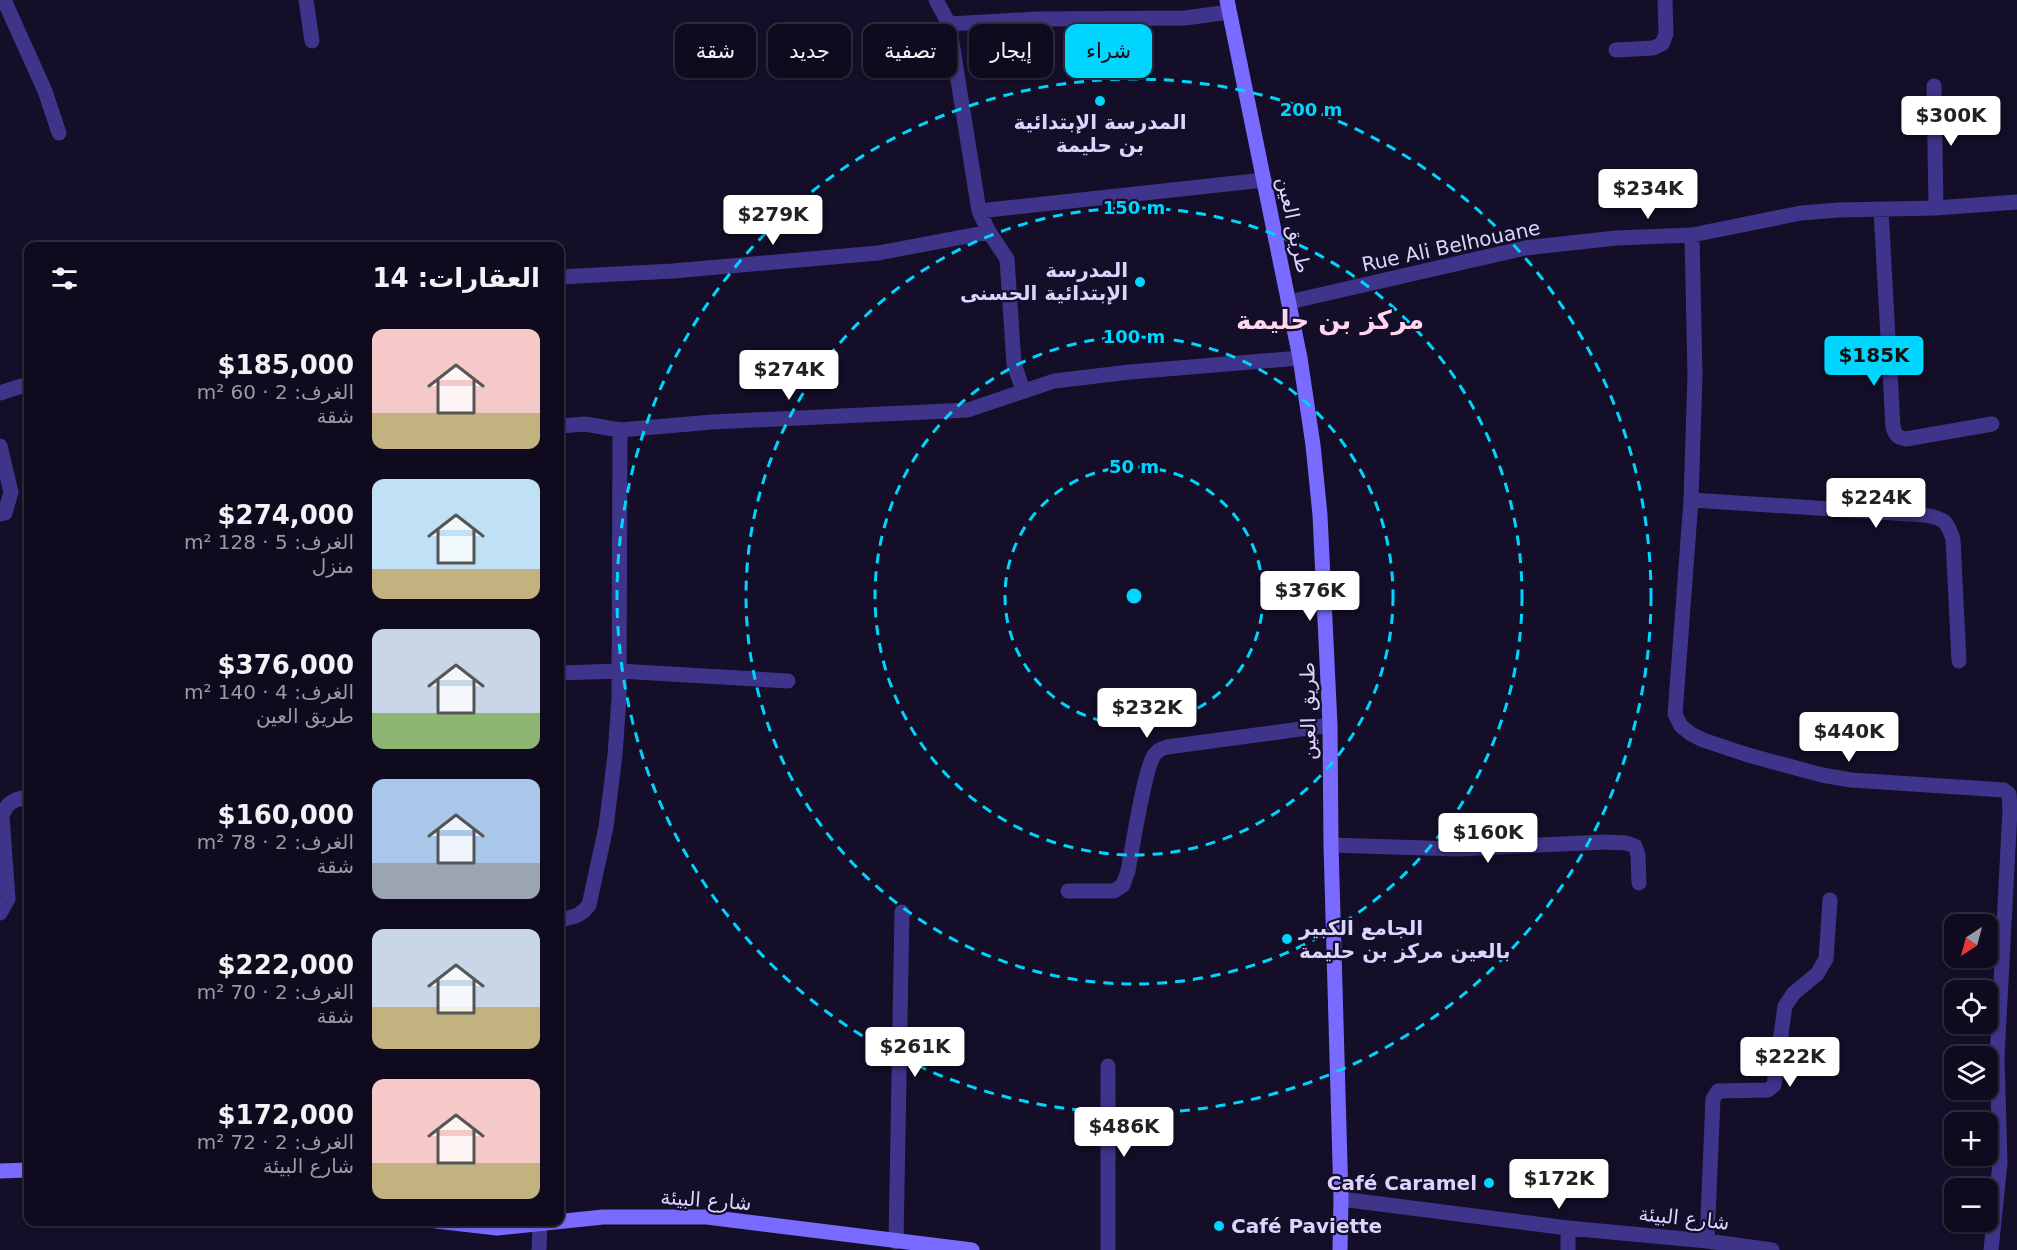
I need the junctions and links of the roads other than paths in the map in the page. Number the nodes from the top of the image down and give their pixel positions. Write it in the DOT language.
graph roads {
  1 [pos="4,0"];
  2 [pos="306,0"];
  3 [pos="936,0"];
  4 [pos="1665,0"];
  5 [pos="1228,6"];
  6 [pos="949,24"];
  7 [pos="312,41"];
  8 [pos="1616,50"];
  9 [pos="957,74"];
  10 [pos="1934,86"];
  11 [pos="59,133"];
  12 [pos="1264,180"];
  13 [pos="2017,202"];
  14 [pos="1936,208"];
  15 [pos="1881,210"];
  16 [pos="979,211"];
  17 [pos="989,232"];
  18 [pos="1692,235"];
  19 [pos="564,277"];
  20 [pos="1289,302"];
  21 [pos="1300,358"];
  22 [pos="24,385"];
  23 [pos="1023,390"];
  24 [pos="0,393"];
  25 [pos="1992,424"];
  26 [pos="564,426"];
  27 [pos="620,430"];
  28 [pos="0,446"];
  29 [pos="1690,500"];
  30 [pos="0,514"];
  31 [pos="1959,661"];
  32 [pos="619,671"];
  33 [pos="564,673"];
  34 [pos="788,681"];
  35 [pos="1330,725"];
  36 [pos="24,798"];
  37 [pos="1331,845"];
  38 [pos="1639,883"];
  39 [pos="1068,891"];
  40 [pos="1830,900"];
  41 [pos="902,912"];
  42 [pos="0,913"];
  43 [pos="564,919"];
  44 [pos="1108,1066"];
  45 [pos="24,1170"];
  46 [pos="0,1171"];
  47 [pos="1341,1199"];
  48 [pos="564,1221"];
  49 [pos="480,1226"];
  50 [pos="514,1226"];
  51 [pos="540,1226"];
  52 [pos="1568,1228"];
  53 [pos="1707,1241"];
  54 [pos="896,1242"];
  55 [pos="939,1249"];
  56 [pos="539,1250"];
  57 [pos="972,1250"];
  58 [pos="1108,1250"];
  59 [pos="1340,1250"];
  60 [pos="1568,1250"];
  61 [pos="1772,1250"];
  62 [pos="1991,1250"];
  1 -- 11 [label="street"];
  2 -- 7 [label="street"];
  3 -- 6 [label="street"];
  4 -- 8 [label="street"];
  5 -- 6 [label="street"];
  5 -- 12 [label="main road, طريق العين"];
  9 -- 16 [label="street"];
  10 -- 14 [label="street"];
  12 -- 16 [label="street"];
  12 -- 20 [label="main road, طريق العين"];
  13 -- 14 [label="street, Rue Ali Belhouane"];
  14 -- 15 [label="street, Rue Ali Belhouane"];
  15 -- 18 [label="street, Rue Ali Belhouane"];
  15 -- 25 [label="street"];
  16 -- 17 [label="street"];
  17 -- 19 [label="street"];
  17 -- 23 [label="street"];
  18 -- 20 [label="street, Rue Ali Belhouane"];
  18 -- 29 [label="street"];
  20 -- 21 [label="main road, طريق العين"];
  21 -- 23 [label="street"];
  21 -- 35 [label="main road, طريق العين"];
  22 -- 24 [label="street"];
  23 -- 27 [label="street"];
  26 -- 27 [label="street"];
  27 -- 32 [label="street"];
  28 -- 30 [label="street"];
  29 -- 31 [label="street"];
  29 -- 62 [label="street"];
  32 -- 33 [label="street"];
  32 -- 34 [label="street"];
  32 -- 43 [label="street"];
  35 -- 37 [label="main road, طريق العين"];
  35 -- 39 [label="street"];
  36 -- 42 [label="street"];
  37 -- 38 [label="street"];
  37 -- 47 [label="main road, طريق العين"];
  40 -- 53 [label="street"];
  41 -- 54 [label="street"];
  44 -- 58 [label="street"];
  45 -- 46 [label="main road"];
  47 -- 52 [label="street, شارع البيئة"];
  47 -- 59 [label="main road, طريق العين"];
  48 -- 54 [label="main road, شارع البيئة"];
  49 -- 50 [label="main road, شارع البيئة"];
  51 -- 56 [label="street"];
  52 -- 53 [label="street, شارع البيئة"];
  52 -- 60 [label="street"];
  53 -- 61 [label="street, شارع البيئة"];
  54 -- 55 [label="main road, شارع البيئة"];
  55 -- 57 [label="main road, شارع البيئة"];
}
